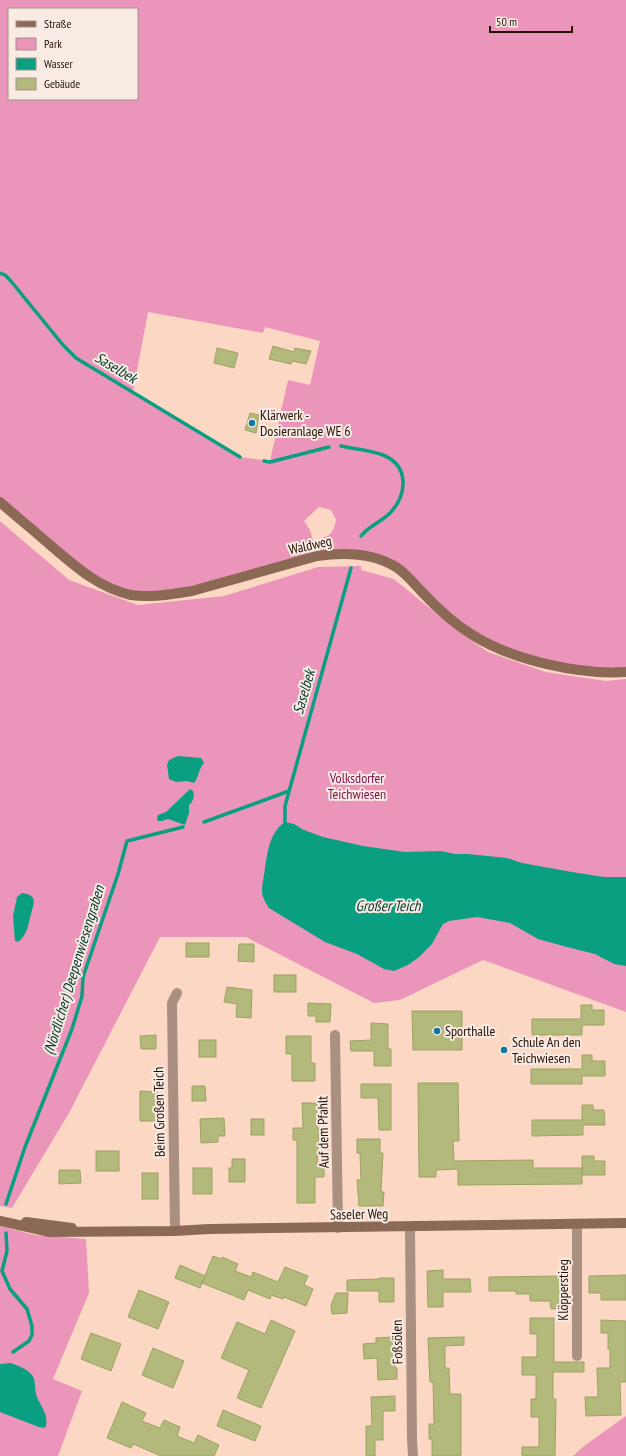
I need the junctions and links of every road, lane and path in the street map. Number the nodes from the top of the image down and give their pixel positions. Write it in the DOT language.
graph roads {
  1 [pos="0,502"];
  2 [pos="626,672"];
  3 [pos="177,993"];
  4 [pos="335,1035"];
  5 [pos="0,1220"];
  6 [pos="577,1224"];
  7 [pos="626,1224"];
  8 [pos="410,1227"];
  9 [pos="338,1228"];
  10 [pos="175,1231"];
  11 [pos="577,1356"];
  12 [pos="413,1456"];
  1 -- 2 [label="main road, Waldweg"];
  3 -- 10 [label="street, Beim Großen Teich"];
  4 -- 9 [label="street, Auf dem Pfahlt"];
  5 -- 10 [label="main road, Saseler Weg"];
  6 -- 7 [label="main road, Saseler Weg"];
  6 -- 8 [label="main road, Saseler Weg"];
  6 -- 11 [label="street, Klöpperstieg"];
  8 -- 9 [label="main road, Saseler Weg"];
  8 -- 12 [label="street, Foßsölen"];
  9 -- 10 [label="main road, Saseler Weg"];
}
